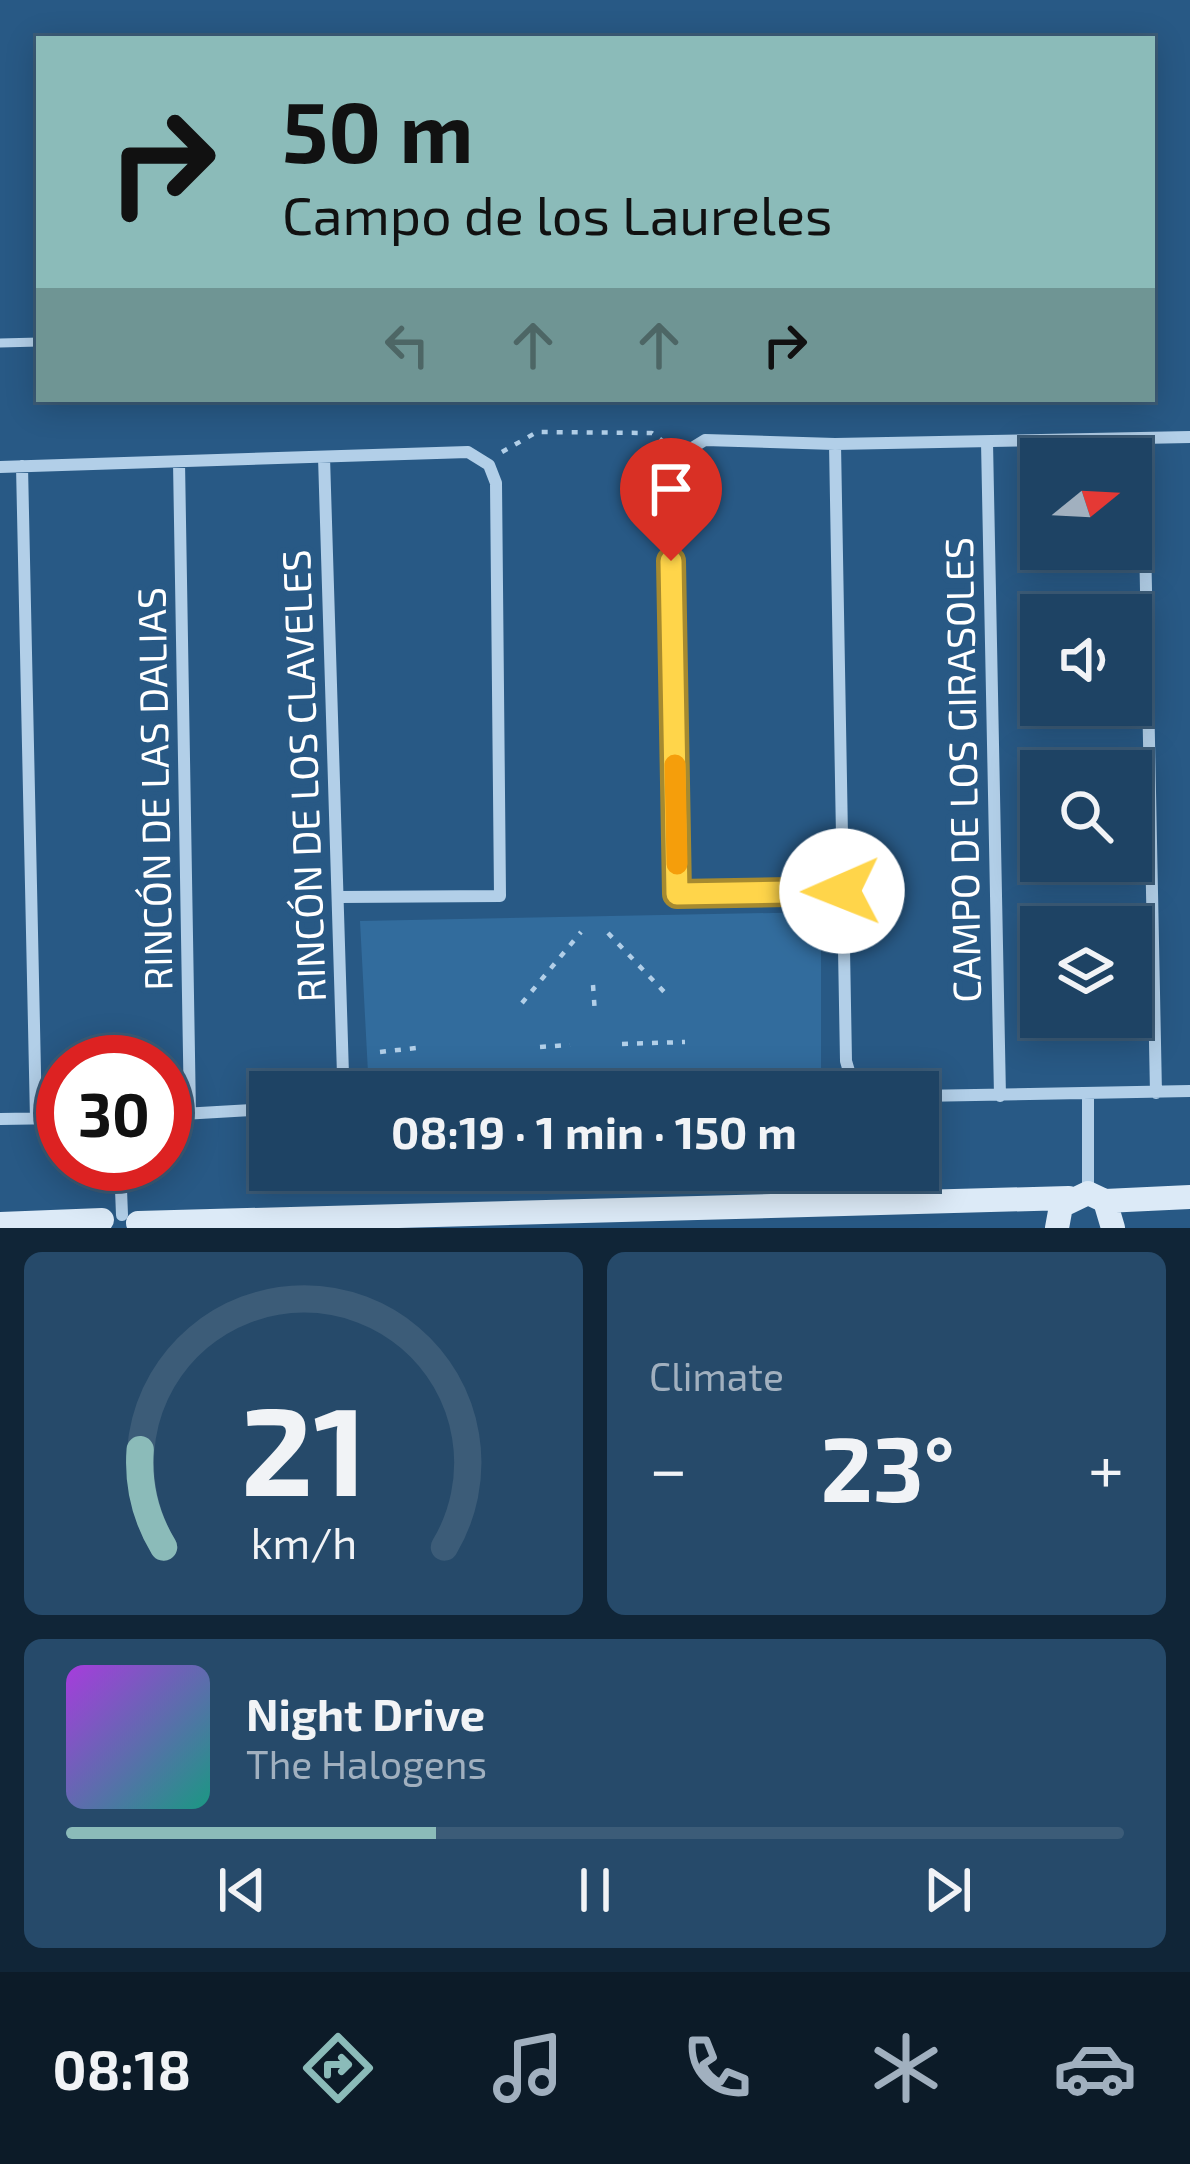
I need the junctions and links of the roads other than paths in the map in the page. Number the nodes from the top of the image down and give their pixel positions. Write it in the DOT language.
graph roads {
  1 [pos="36,342"];
  2 [pos="0,343"];
  3 [pos="1190,437"];
  4 [pos="1152,439"];
  5 [pos="1020,441"];
  6 [pos="987,442"];
  7 [pos="835,444"];
  8 [pos="324,457"];
  9 [pos="179,462"];
  10 [pos="22,466"];
  11 [pos="0,467"];
  12 [pos="1146,570"];
  13 [pos="842,891"];
  14 [pos="339,897"];
  15 [pos="189,1035"];
  16 [pos="343,1071"];
  17 [pos="851,1071"];
  18 [pos="1190,1091"];
  19 [pos="1156,1093"];
  20 [pos="1088,1095"];
  21 [pos="939,1096"];
  22 [pos="1000,1096"];
  23 [pos="249,1110"];
  24 [pos="192,1114"];
  25 [pos="0,1119"];
  26 [pos="36,1119"];
  27 [pos="120,1191"];
  28 [pos="1087,1197"];
  29 [pos="1190,1198"];
  30 [pos="627,1219"];
  31 [pos="566,1220"];
  32 [pos="120,1223"];
  33 [pos="0,1224"];
  34 [pos="1057,1228"];
  35 [pos="1112,1228"];
  1 -- 2 [label="lane"];
  3 -- 4 [label="street"];
  5 -- 6 [label="street"];
  6 -- 7 [label="street"];
  6 -- 22 [label="street, CAMPO DE LOS GIRASOLES"];
  7 -- 13 [label="street"];
  7 -- 13 [label="street"];
  8 -- 9 [label="street"];
  8 -- 14 [label="street, RINCÓN DE LOS CLAVELES"];
  8 -- 14 [label="street"];
  9 -- 10 [label="street"];
  9 -- 15 [label="street, RINCÓN DE LAS DALIAS"];
  10 -- 11 [label="street"];
  10 -- 26 [label="street"];
  12 -- 19 [label="street"];
  13 -- 17 [label="street"];
  14 -- 16 [label="street, RINCÓN DE LOS CLAVELES"];
  18 -- 19 [label="street"];
  19 -- 20 [label="street"];
  20 -- 22 [label="street"];
  20 -- 28 [label="street"];
  21 -- 22 [label="street"];
  23 -- 24 [label="street"];
  25 -- 26 [label="street"];
  27 -- 32 [label="street"];
  28 -- 29 [label="street"];
  28 -- 30 [label="street"];
  28 -- 34 [label="street"];
  28 -- 35 [label="street"];
  30 -- 31 [label="street"];
  31 -- 32 [label="street"];
  32 -- 33 [label="street"];
}
